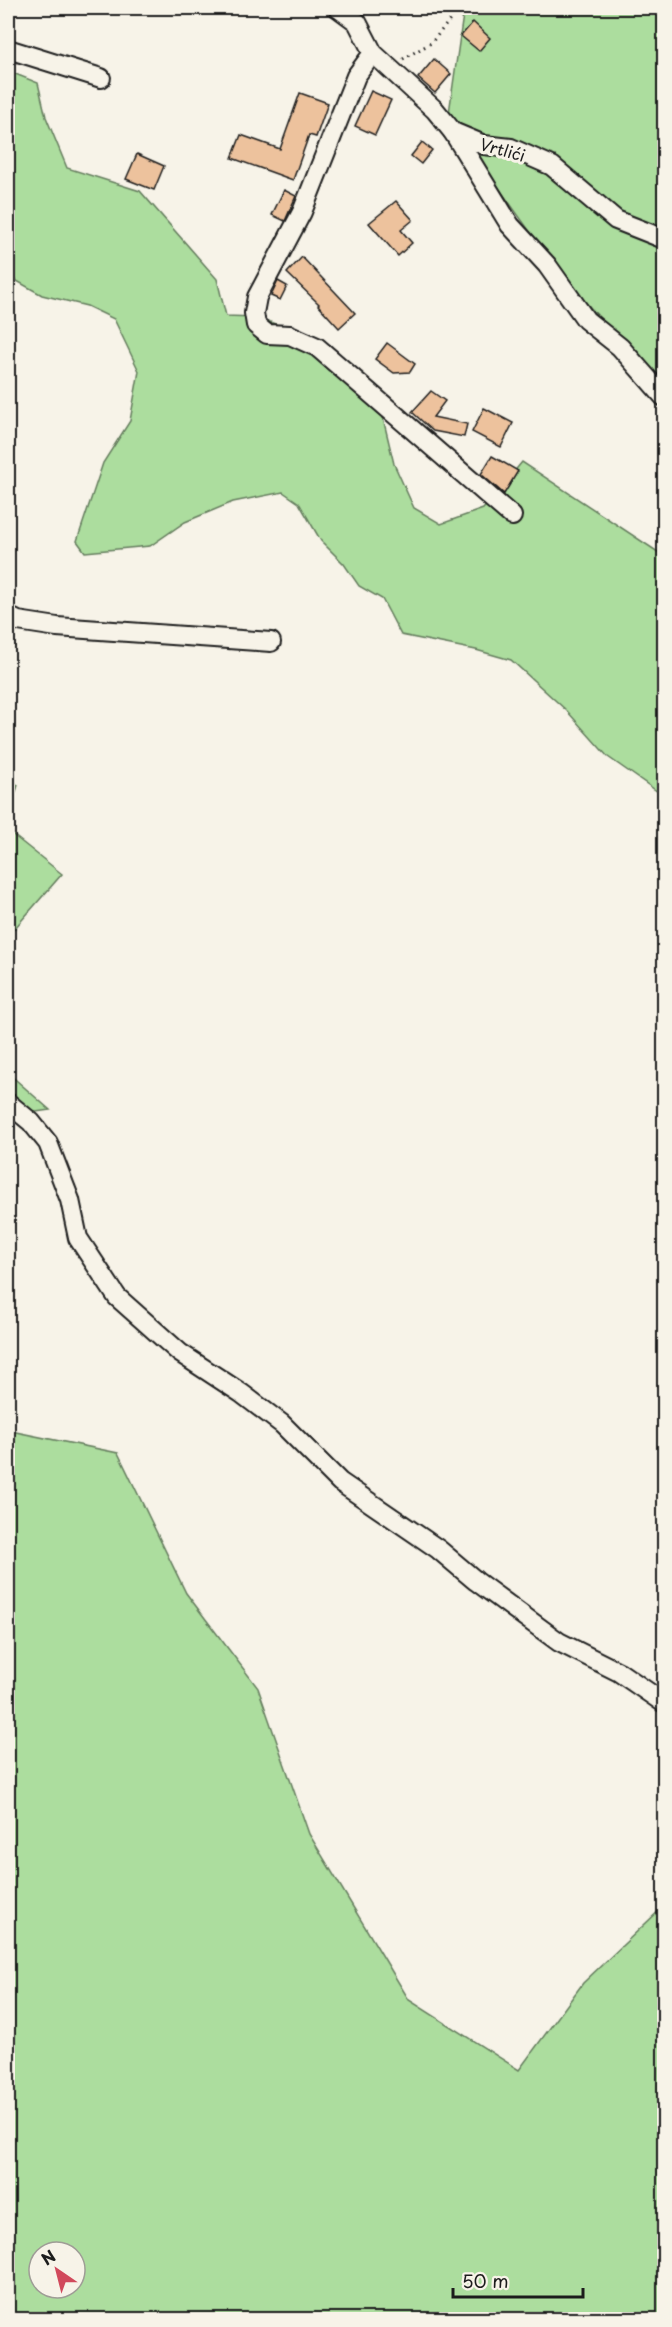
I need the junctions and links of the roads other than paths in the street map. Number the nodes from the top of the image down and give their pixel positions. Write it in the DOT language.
graph roads {
  1 [pos="338,8"];
  2 [pos="8,50"];
  3 [pos="373,53"];
  4 [pos="101,78"];
  5 [pos="453,132"];
  6 [pos="664,239"];
  7 [pos="664,397"];
  8 [pos="512,516"];
  9 [pos="8,616"];
  10 [pos="271,642"];
  11 [pos="8,1103"];
  12 [pos="664,1703"];
  1 -- 3 [label="street, Vrtlići"];
  2 -- 4 [label="street"];
  3 -- 5 [label="street, Vrtlići"];
  3 -- 8 [label="street"];
  5 -- 6 [label="street, Vrtlići"];
  5 -- 7 [label="street"];
  9 -- 10 [label="street"];
  11 -- 12 [label="street"];
}
